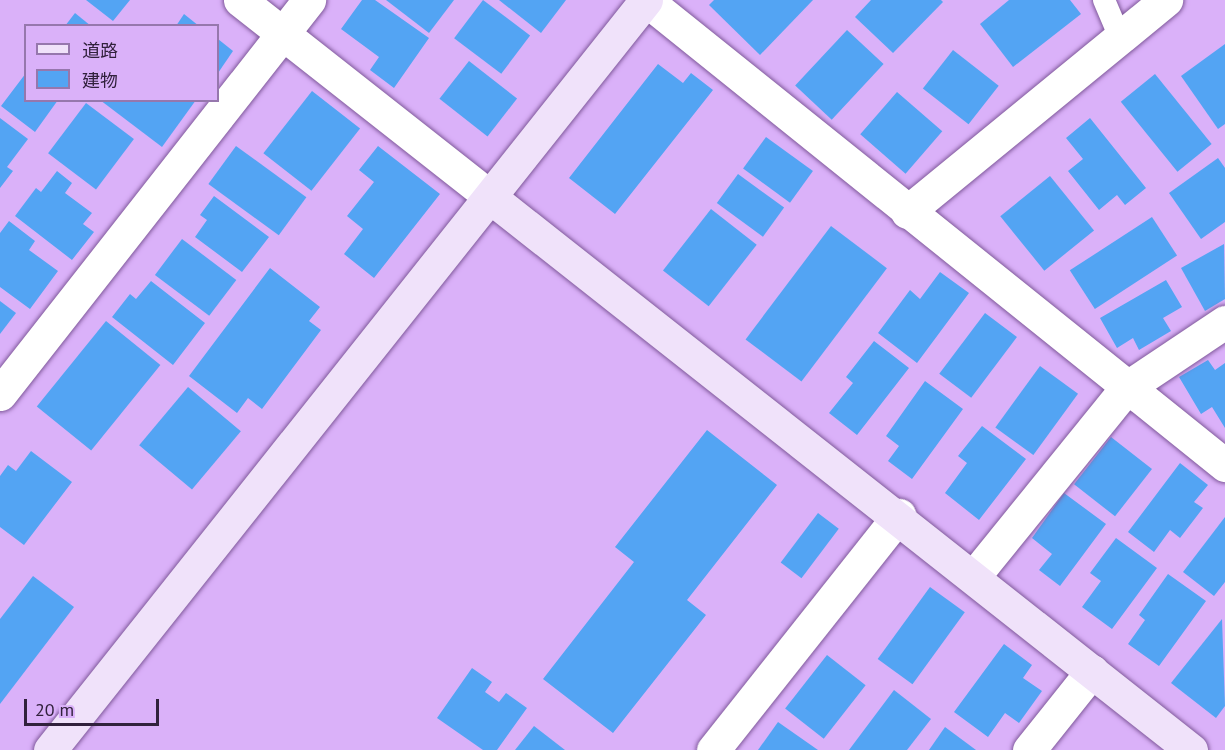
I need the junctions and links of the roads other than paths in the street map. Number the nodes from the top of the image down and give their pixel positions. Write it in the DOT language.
graph roads {
  1 [pos="240,0"];
  2 [pos="309,0"];
  3 [pos="646,0"];
  4 [pos="1104,0"];
  5 [pos="1166,0"];
  6 [pos="282,33"];
  7 [pos="1119,35"];
  8 [pos="490,197"];
  9 [pos="907,212"];
  10 [pos="1225,322"];
  11 [pos="1126,388"];
  12 [pos="0,394"];
  13 [pos="1225,465"];
  14 [pos="899,515"];
  15 [pos="974,576"];
  16 [pos="1092,671"];
  17 [pos="50,750"];
  18 [pos="713,750"];
  19 [pos="1029,750"];
  20 [pos="1191,750"];
  1 -- 6 [label="street"];
  2 -- 6 [label="street"];
  3 -- 8 [label="street"];
  3 -- 9 [label="street"];
  4 -- 7 [label="lane"];
  5 -- 7 [label="street"];
  6 -- 8 [label="street"];
  6 -- 12 [label="street"];
  7 -- 9 [label="street"];
  8 -- 14 [label="street"];
  8 -- 17 [label="street"];
  9 -- 11 [label="street"];
  10 -- 11 [label="street"];
  11 -- 13 [label="street"];
  11 -- 15 [label="street"];
  14 -- 15 [label="street"];
  14 -- 18 [label="street"];
  15 -- 16 [label="street"];
  16 -- 19 [label="street"];
  16 -- 20 [label="street"];
}
